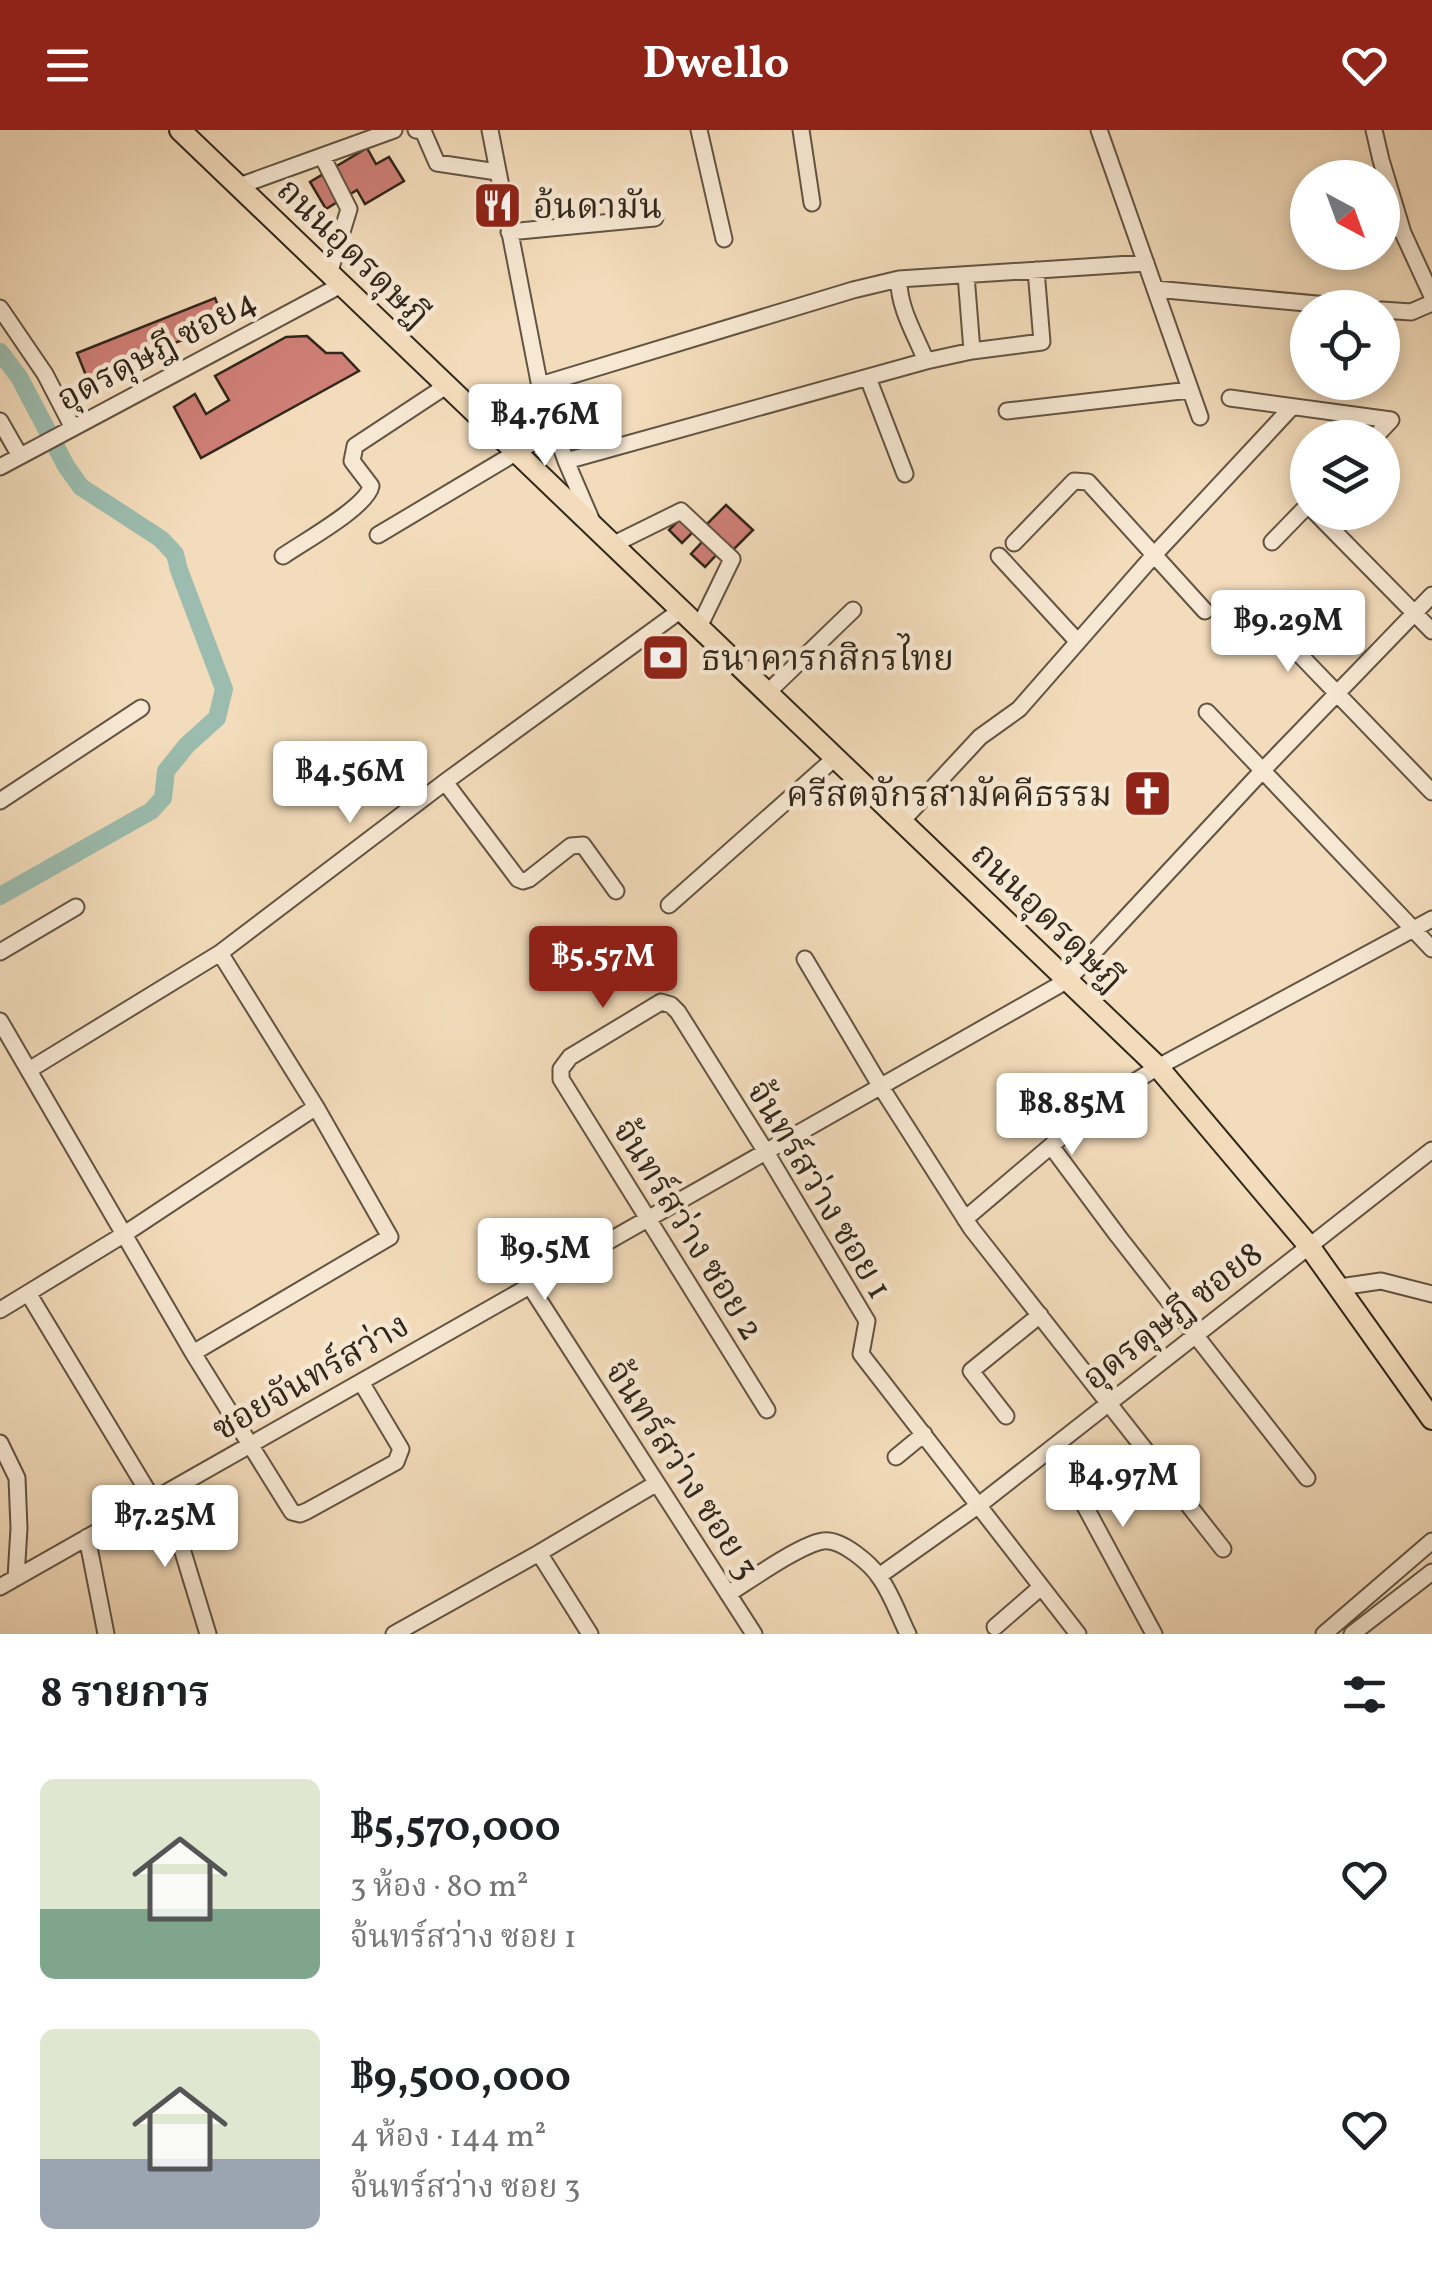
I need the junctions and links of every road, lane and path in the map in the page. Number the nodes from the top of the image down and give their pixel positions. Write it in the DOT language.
graph roads {
  1 [pos="180,130"];
  2 [pos="394,130"];
  3 [pos="416,130"];
  4 [pos="490,130"];
  5 [pos="699,130"];
  6 [pos="801,130"];
  7 [pos="1099,130"];
  8 [pos="1374,130"];
  9 [pos="322,156"];
  10 [pos="497,172"];
  11 [pos="239,186"];
  12 [pos="812,203"];
  13 [pos="655,218"];
  14 [pos="509,232"];
  15 [pos="724,239"];
  16 [pos="1146,262"];
  17 [pos="1036,270"];
  18 [pos="966,275"];
  19 [pos="335,279"];
  20 [pos="900,279"];
  21 [pos="1155,289"];
  22 [pos="1432,299"];
  23 [pos="1290,302"];
  24 [pos="0,308"];
  25 [pos="1400,311"];
  26 [pos="972,352"];
  27 [pos="926,361"];
  28 [pos="868,378"];
  29 [pos="446,386"];
  30 [pos="540,389"];
  31 [pos="1190,390"];
  32 [pos="1230,398"];
  33 [pos="1292,407"];
  34 [pos="1007,411"];
  35 [pos="1200,417"];
  36 [pos="1391,420"];
  37 [pos="0,421"];
  38 [pos="69,430"];
  39 [pos="516,453"];
  40 [pos="20,456"];
  41 [pos="566,461"];
  42 [pos="0,467"];
  43 [pos="905,474"];
  44 [pos="1290,524"];
  45 [pos="595,528"];
  46 [pos="1333,530"];
  47 [pos="378,535"];
  48 [pos="1272,542"];
  49 [pos="1014,543"];
  50 [pos="612,544"];
  51 [pos="1154,555"];
  52 [pos="283,556"];
  53 [pos="1000,556"];
  54 [pos="1432,595"];
  55 [pos="681,610"];
  56 [pos="853,610"];
  57 [pos="1205,611"];
  58 [pos="1415,613"];
  59 [pos="1272,626"];
  60 [pos="699,627"];
  61 [pos="1432,631"];
  62 [pos="1078,642"];
  63 [pos="767,692"];
  64 [pos="1337,694"];
  65 [pos="141,708"];
  66 [pos="1207,712"];
  67 [pos="836,758"];
  68 [pos="1262,770"];
  69 [pos="445,782"];
  70 [pos="1432,792"];
  71 [pos="0,801"];
  72 [pos="902,822"];
  73 [pos="616,891"];
  74 [pos="669,905"];
  75 [pos="76,907"];
  76 [pos="1432,919"];
  77 [pos="1413,930"];
  78 [pos="1432,949"];
  79 [pos="0,952"];
  80 [pos="220,954"];
  81 [pos="806,959"];
  82 [pos="1068,980"];
  83 [pos="0,1020"];
  84 [pos="1158,1068"];
  85 [pos="28,1070"];
  86 [pos="561,1079"];
  87 [pos="881,1086"];
  88 [pos="316,1107"];
  89 [pos="1051,1146"];
  90 [pos="1432,1150"];
  91 [pos="766,1152"];
  92 [pos="648,1219"];
  93 [pos="966,1219"];
  94 [pos="123,1235"];
  95 [pos="1309,1246"];
  96 [pos="530,1286"];
  97 [pos="1340,1287"];
  98 [pos="28,1293"];
  99 [pos="1432,1294"];
  100 [pos="0,1310"];
  101 [pos="1040,1315"];
  102 [pos="1197,1335"];
  103 [pos="193,1352"];
  104 [pos="361,1382"];
  105 [pos="1110,1402"];
  106 [pos="767,1410"];
  107 [pos="1006,1416"];
  108 [pos="1432,1419"];
  109 [pos="924,1434"];
  110 [pos="0,1443"];
  111 [pos="249,1446"];
  112 [pos="1053,1448"];
  113 [pos="896,1457"];
  114 [pos="1307,1478"];
  115 [pos="656,1483"];
  116 [pos="159,1497"];
  117 [pos="979,1505"];
  118 [pos="87,1538"];
  119 [pos="1432,1541"];
  120 [pos="1223,1549"];
  121 [pos="539,1554"];
  122 [pos="1432,1572"];
  123 [pos="879,1576"];
  124 [pos="16,1578"];
  125 [pos="1041,1586"];
  126 [pos="0,1587"];
  127 [pos="728,1594"];
  128 [pos="995,1627"];
  129 [pos="421,1628"];
  130 [pos="1347,1629"];
  131 [pos="106,1634"];
  132 [pos="208,1634"];
  133 [pos="394,1634"];
  134 [pos="590,1634"];
  135 [pos="754,1634"];
  136 [pos="908,1634"];
  137 [pos="1078,1634"];
  138 [pos="1154,1634"];
  139 [pos="1324,1634"];
  1 -- 11 [label="main road, ถนนอุดรดุษฎี"];
  2 -- 9 [label="street"];
  3 -- 10 [label="street"];
  4 -- 10 [label="street"];
  5 -- 15 [label="street"];
  6 -- 12 [label="street"];
  7 -- 16 [label="street"];
  8 -- 22 [label="street"];
  9 -- 11 [label="street"];
  9 -- 19 [label="street"];
  10 -- 14 [label="street"];
  11 -- 19 [label="main road, ถนนอุดรดุษฎี"];
  13 -- 14 [label="street"];
  14 -- 30 [label="street"];
  16 -- 17 [label="street"];
  16 -- 21 [label="street"];
  17 -- 18 [label="street"];
  17 -- 26 [label="street"];
  18 -- 20 [label="street"];
  18 -- 26 [label="street"];
  19 -- 29 [label="main road, ถนนอุดรดุษฎี"];
  19 -- 38 [label="street, อุดรดุษฎี ซอย4"];
  20 -- 27 [label="street"];
  20 -- 30 [label="street"];
  21 -- 23 [label="street"];
  21 -- 31 [label="street"];
  22 -- 25 [label="street"];
  24 -- 38 [label="street"];
  26 -- 27 [label="street"];
  27 -- 28 [label="street"];
  28 -- 41 [label="street"];
  28 -- 43 [label="street"];
  29 -- 39 [label="main road, ถนนอุดรดุษฎี"];
  29 -- 52 [label="street"];
  30 -- 39 [label="street"];
  30 -- 41 [label="street"];
  31 -- 34 [label="street"];
  31 -- 35 [label="street"];
  32 -- 33 [label="street"];
  33 -- 36 [label="street"];
  33 -- 51 [label="street"];
  37 -- 40 [label="street"];
  38 -- 40 [label="street, อุดรดุษฎี ซอย4"];
  39 -- 45 [label="main road, ถนนอุดรดุษฎี"];
  39 -- 47 [label="street"];
  40 -- 42 [label="street, อุดรดุษฎี ซอย4"];
  41 -- 45 [label="street"];
  44 -- 48 [label="street"];
  45 -- 50 [label="main road, ถนนอุดรดุษฎี"];
  46 -- 58 [label="street"];
  49 -- 51 [label="street"];
  50 -- 55 [label="main road, ถนนอุดรดุษฎี"];
  50 -- 60 [label="street"];
  51 -- 57 [label="street"];
  51 -- 62 [label="street"];
  53 -- 62 [label="street"];
  54 -- 58 [label="street, ซอยจันทร์สว่าง"];
  55 -- 60 [label="main road, ถนนอุดรดุษฎี"];
  55 -- 69 [label="street"];
  56 -- 63 [label="street"];
  58 -- 61 [label="street"];
  58 -- 64 [label="street, ซอยจันทร์สว่าง"];
  59 -- 64 [label="street"];
  60 -- 63 [label="main road, ถนนอุดรดุษฎี"];
  62 -- 72 [label="street"];
  63 -- 67 [label="main road, ถนนอุดรดุษฎี"];
  64 -- 68 [label="street, ซอยจันทร์สว่าง"];
  64 -- 70 [label="street"];
  65 -- 71 [label="street"];
  66 -- 68 [label="street"];
  67 -- 72 [label="main road, ถนนอุดรดุษฎี"];
  67 -- 74 [label="street"];
  68 -- 77 [label="street"];
  68 -- 82 [label="street, ซอยจันทร์สว่าง"];
  69 -- 73 [label="street"];
  69 -- 80 [label="street"];
  72 -- 82 [label="main road, ถนนอุดรดุษฎี"];
  75 -- 79 [label="street"];
  76 -- 77 [label="street"];
  77 -- 78 [label="street"];
  77 -- 84 [label="street"];
  80 -- 85 [label="street"];
  80 -- 88 [label="street"];
  81 -- 87 [label="street"];
  82 -- 84 [label="main road, ถนนอุดรดุษฎี"];
  82 -- 87 [label="street, ซอยจันทร์สว่าง"];
  83 -- 85 [label="street"];
  84 -- 89 [label="street"];
  84 -- 95 [label="main road, ถนนอุดรดุษฎี"];
  85 -- 94 [label="street"];
  86 -- 91 [label="street, จ้นทร์สว่าง ซอย 1"];
  86 -- 92 [label="street, จ้นทร์สว่าง ซอย 2"];
  87 -- 91 [label="street, ซอยจันทร์สว่าง"];
  87 -- 93 [label="street"];
  88 -- 94 [label="street"];
  88 -- 103 [label="street"];
  89 -- 93 [label="street"];
  89 -- 102 [label="street"];
  90 -- 95 [label="street, อุดรดุษฎี ซอย8"];
  91 -- 92 [label="street, ซอยจันทร์สว่าง"];
  91 -- 109 [label="street, จ้นทร์สว่าง ซอย 1"];
  92 -- 96 [label="street, ซอยจันทร์สว่าง"];
  92 -- 106 [label="street, จ้นทร์สว่าง ซอย 2"];
  93 -- 101 [label="street"];
  94 -- 98 [label="street"];
  94 -- 103 [label="street"];
  95 -- 97 [label="main road, ถนนอุดรดุษฎี"];
  95 -- 102 [label="street, อุดรดุษฎี ซอย8"];
  96 -- 104 [label="street, ซอยจันทร์สว่าง"];
  96 -- 115 [label="street, จ้นทร์สว่าง ซอย 3"];
  97 -- 99 [label="street"];
  97 -- 108 [label="main road, ถนนอุดรดุษฎี"];
  98 -- 100 [label="street"];
  98 -- 116 [label="street"];
  101 -- 105 [label="street"];
  101 -- 107 [label="street"];
  102 -- 105 [label="street, อุดรดุษฎี ซอย8"];
  102 -- 114 [label="street"];
  103 -- 111 [label="street"];
  104 -- 111 [label="street, ซอยจันทร์สว่าง"];
  104 -- 111 [label="street"];
  105 -- 112 [label="street, อุดรดุษฎี ซอย8"];
  105 -- 120 [label="street"];
  109 -- 113 [label="street"];
  109 -- 117 [label="street, จ้นทร์สว่าง ซอย 1"];
  110 -- 124 [label="street"];
  111 -- 116 [label="street, ซอยจันทร์สว่าง"];
  112 -- 117 [label="street, อุดรดุษฎี ซอย8"];
  112 -- 138 [label="street"];
  115 -- 121 [label="street"];
  115 -- 127 [label="street, จ้นทร์สว่าง ซอย 3"];
  116 -- 118 [label="street, ซอยจันทร์สว่าง"];
  116 -- 132 [label="street"];
  117 -- 123 [label="street, อุดรดุษฎี ซอย8"];
  117 -- 125 [label="street, จ้นทร์สว่าง ซอย 1"];
  118 -- 124 [label="street, ซอยจันทร์สว่าง"];
  118 -- 131 [label="street"];
  119 -- 130 [label="street"];
  121 -- 129 [label="street"];
  121 -- 134 [label="street"];
  122 -- 130 [label="street"];
  123 -- 127 [label="street"];
  123 -- 136 [label="street"];
  124 -- 126 [label="street, ซอยจันทร์สว่าง"];
  125 -- 128 [label="street"];
  125 -- 137 [label="street, จ้นทร์สว่าง ซอย 1"];
  127 -- 135 [label="street, จ้นทร์สว่าง ซอย 3"];
  129 -- 133 [label="street"];
  130 -- 139 [label="street"];
}
